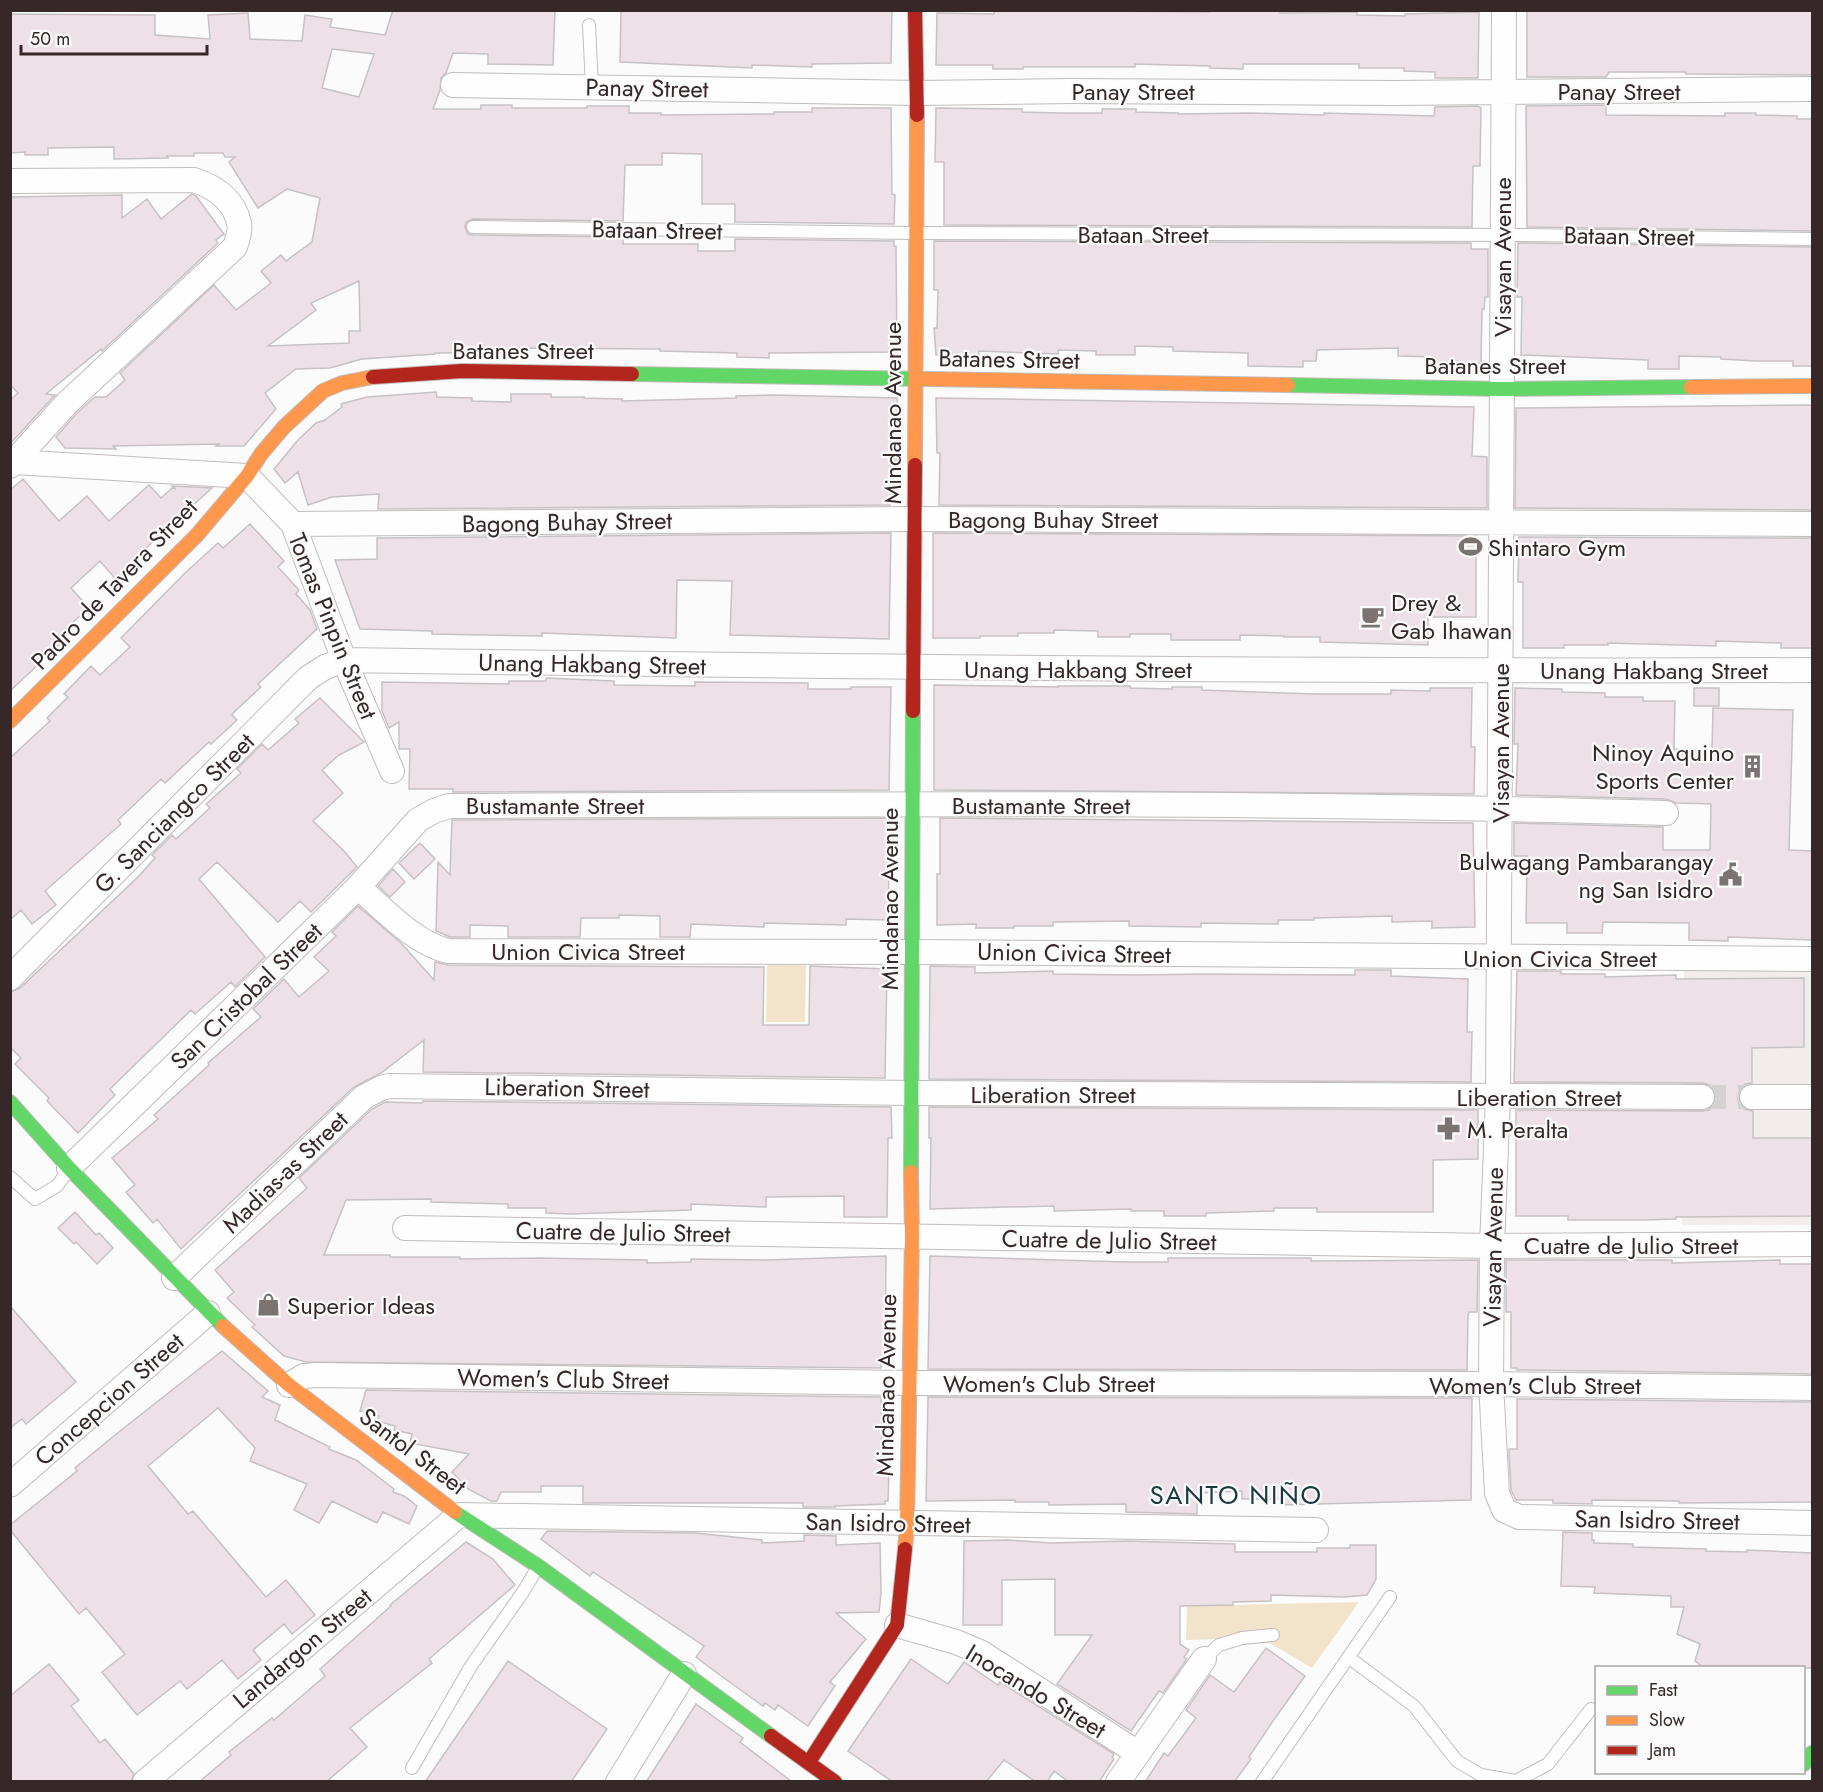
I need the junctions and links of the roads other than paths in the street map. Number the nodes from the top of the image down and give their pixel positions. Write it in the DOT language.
graph roads {
  1 [pos="915,10"];
  2 [pos="1504,10"];
  3 [pos="589,25"];
  4 [pos="453,85"];
  5 [pos="592,87"];
  6 [pos="1812,89"];
  7 [pos="1503,92"];
  8 [pos="917,93"];
  9 [pos="10,182"];
  10 [pos="473,227"];
  11 [pos="915,233"];
  12 [pos="1503,235"];
  13 [pos="1812,238"];
  14 [pos="916,380"];
  15 [pos="1812,386"];
  16 [pos="1502,389"];
  17 [pos="12,464"];
  18 [pos="247,476"];
  19 [pos="914,519"];
  20 [pos="1501,522"];
  21 [pos="292,524"];
  22 [pos="1812,524"];
  23 [pos="344,660"];
  24 [pos="913,668"];
  25 [pos="1812,670"];
  26 [pos="1500,671"];
  27 [pos="10,721"];
  28 [pos="393,771"];
  29 [pos="912,804"];
  30 [pos="1499,808"];
  31 [pos="1666,813"];
  32 [pos="418,820"];
  33 [pos="358,887"];
  34 [pos="911,952"];
  35 [pos="1498,958"];
  36 [pos="1812,960"];
  37 [pos="10,978"];
  38 [pos="405,1086"];
  39 [pos="910,1093"];
  40 [pos="1498,1097"];
  41 [pos="1702,1097"];
  42 [pos="1752,1097"];
  43 [pos="1812,1097"];
  44 [pos="10,1102"];
  45 [pos="69,1168"];
  46 [pos="10,1177"];
  47 [pos="405,1228"];
  48 [pos="912,1238"];
  49 [pos="1812,1244"];
  50 [pos="1491,1246"];
  51 [pos="174,1278"];
  52 [pos="208,1313"];
  53 [pos="908,1383"];
  54 [pos="1491,1384"];
  55 [pos="289,1385"];
  56 [pos="1812,1388"];
  57 [pos="10,1485"];
  58 [pos="1504,1510"];
  59 [pos="459,1515"];
  60 [pos="1812,1523"];
  61 [pos="907,1524"];
  62 [pos="1316,1530"];
  63 [pos="538,1566"];
  64 [pos="1390,1597"];
  65 [pos="897,1625"];
  66 [pos="1273,1635"];
  67 [pos="1348,1657"];
  68 [pos="1204,1659"];
  69 [pos="684,1674"];
  70 [pos="1591,1709"];
  71 [pos="1138,1754"];
  72 [pos="809,1762"];
  73 [pos="412,1768"];
  74 [pos="145,1782"];
  75 [pos="618,1782"];
  76 [pos="835,1782"];
  77 [pos="1118,1782"];
  78 [pos="1262,1782"];
  1 -- 8 [label="street, Mindanao Avenue"];
  2 -- 7 [label="street, Visayan Avenue"];
  3 -- 5 [label="lane"];
  4 -- 5 [label="street, Panay Street"];
  5 -- 8 [label="street, Panay Street"];
  6 -- 7 [label="street, Panay Street"];
  7 -- 8 [label="street, Panay Street"];
  7 -- 12 [label="street, Visayan Avenue"];
  8 -- 11 [label="street, Mindanao Avenue"];
  9 -- 17 [label="street"];
  10 -- 11 [label="lane, Bataan Street"];
  11 -- 12 [label="lane, Bataan Street"];
  11 -- 14 [label="street, Mindanao Avenue"];
  12 -- 13 [label="lane, Bataan Street"];
  12 -- 16 [label="street, Visayan Avenue"];
  14 -- 16 [label="street, Batanes Street"];
  14 -- 18 [label="street, Batanes Street"];
  14 -- 19 [label="street, Mindanao Avenue"];
  15 -- 16 [label="street, Batanes Street"];
  16 -- 20 [label="street, Visayan Avenue"];
  17 -- 18 [label="street"];
  18 -- 21 [label="street, Tomas Pinpin Street"];
  18 -- 27 [label="street, Padro de Tavera Street"];
  19 -- 20 [label="street, Bagong Buhay Street"];
  19 -- 21 [label="street, Bagong Buhay Street"];
  19 -- 24 [label="street, Mindanao Avenue"];
  20 -- 22 [label="street, Bagong Buhay Street"];
  20 -- 26 [label="street, Visayan Avenue"];
  21 -- 23 [label="street, Tomas Pinpin Street"];
  23 -- 24 [label="street, Unang Hakbang Street"];
  23 -- 28 [label="street, Tomas Pinpin Street"];
  23 -- 37 [label="street, G. Sanciangco Street"];
  24 -- 26 [label="street, Unang Hakbang Street"];
  24 -- 29 [label="street, Mindanao Avenue"];
  25 -- 26 [label="street, Unang Hakbang Street"];
  26 -- 30 [label="street, Visayan Avenue"];
  29 -- 30 [label="street, Bustamante Street"];
  29 -- 32 [label="street, Bustamante Street"];
  29 -- 34 [label="street, Mindanao Avenue"];
  30 -- 31 [label="street, Bustamante Street"];
  30 -- 35 [label="street, Visayan Avenue"];
  32 -- 33 [label="street, San Cristobal Street"];
  33 -- 34 [label="street, Union Civica Street"];
  33 -- 45 [label="street, San Cristobal Street"];
  34 -- 35 [label="street, Union Civica Street"];
  34 -- 39 [label="street, Mindanao Avenue"];
  35 -- 36 [label="street, Union Civica Street"];
  35 -- 40 [label="street, Visayan Avenue"];
  38 -- 39 [label="street, Liberation Street"];
  38 -- 51 [label="street, Madias-as Street"];
  39 -- 40 [label="street, Liberation Street"];
  39 -- 48 [label="street, Mindanao Avenue"];
  40 -- 41 [label="street, Liberation Street"];
  40 -- 50 [label="street, Visayan Avenue"];
  42 -- 43 [label="street"];
  44 -- 45 [label="street, Santol Street"];
  45 -- 46 [label="lane"];
  45 -- 51 [label="street, Santol Street"];
  47 -- 48 [label="street, Cuatre de Julio Street"];
  48 -- 50 [label="street, Cuatre de Julio Street"];
  48 -- 53 [label="street, Mindanao Avenue"];
  49 -- 50 [label="street, Cuatre de Julio Street"];
  50 -- 54 [label="street, Visayan Avenue"];
  51 -- 52 [label="street, Santol Street"];
  52 -- 55 [label="street, Santol Street"];
  52 -- 57 [label="street, Concepcion Street"];
  53 -- 54 [label="street, Women's Club Street"];
  53 -- 55 [label="street, Women's Club Street"];
  53 -- 61 [label="street, Mindanao Avenue"];
  54 -- 56 [label="street, Women's Club Street"];
  54 -- 58 [label="street, Visayan Avenue"];
  55 -- 59 [label="street, Santol Street"];
  58 -- 60 [label="street, San Isidro Street"];
  59 -- 61 [label="street, San Isidro Street"];
  59 -- 63 [label="street, Santol Street"];
  59 -- 74 [label="street, Landargon Street"];
  61 -- 62 [label="street, San Isidro Street"];
  61 -- 65 [label="street, Mindanao Avenue"];
  63 -- 69 [label="street, Santol Street"];
  63 -- 73 [label="lane"];
  64 -- 67 [label="lane"];
  65 -- 71 [label="street, Inocando Street"];
  65 -- 72 [label="street, Mindanao Avenue"];
  66 -- 68 [label="lane"];
  67 -- 70 [label="lane"];
  67 -- 78 [label="lane"];
  68 -- 71 [label="street"];
  69 -- 72 [label="street, Santol Street"];
  69 -- 75 [label="street"];
  71 -- 77 [label="street"];
  72 -- 76 [label="street, Santol Street"];
}
